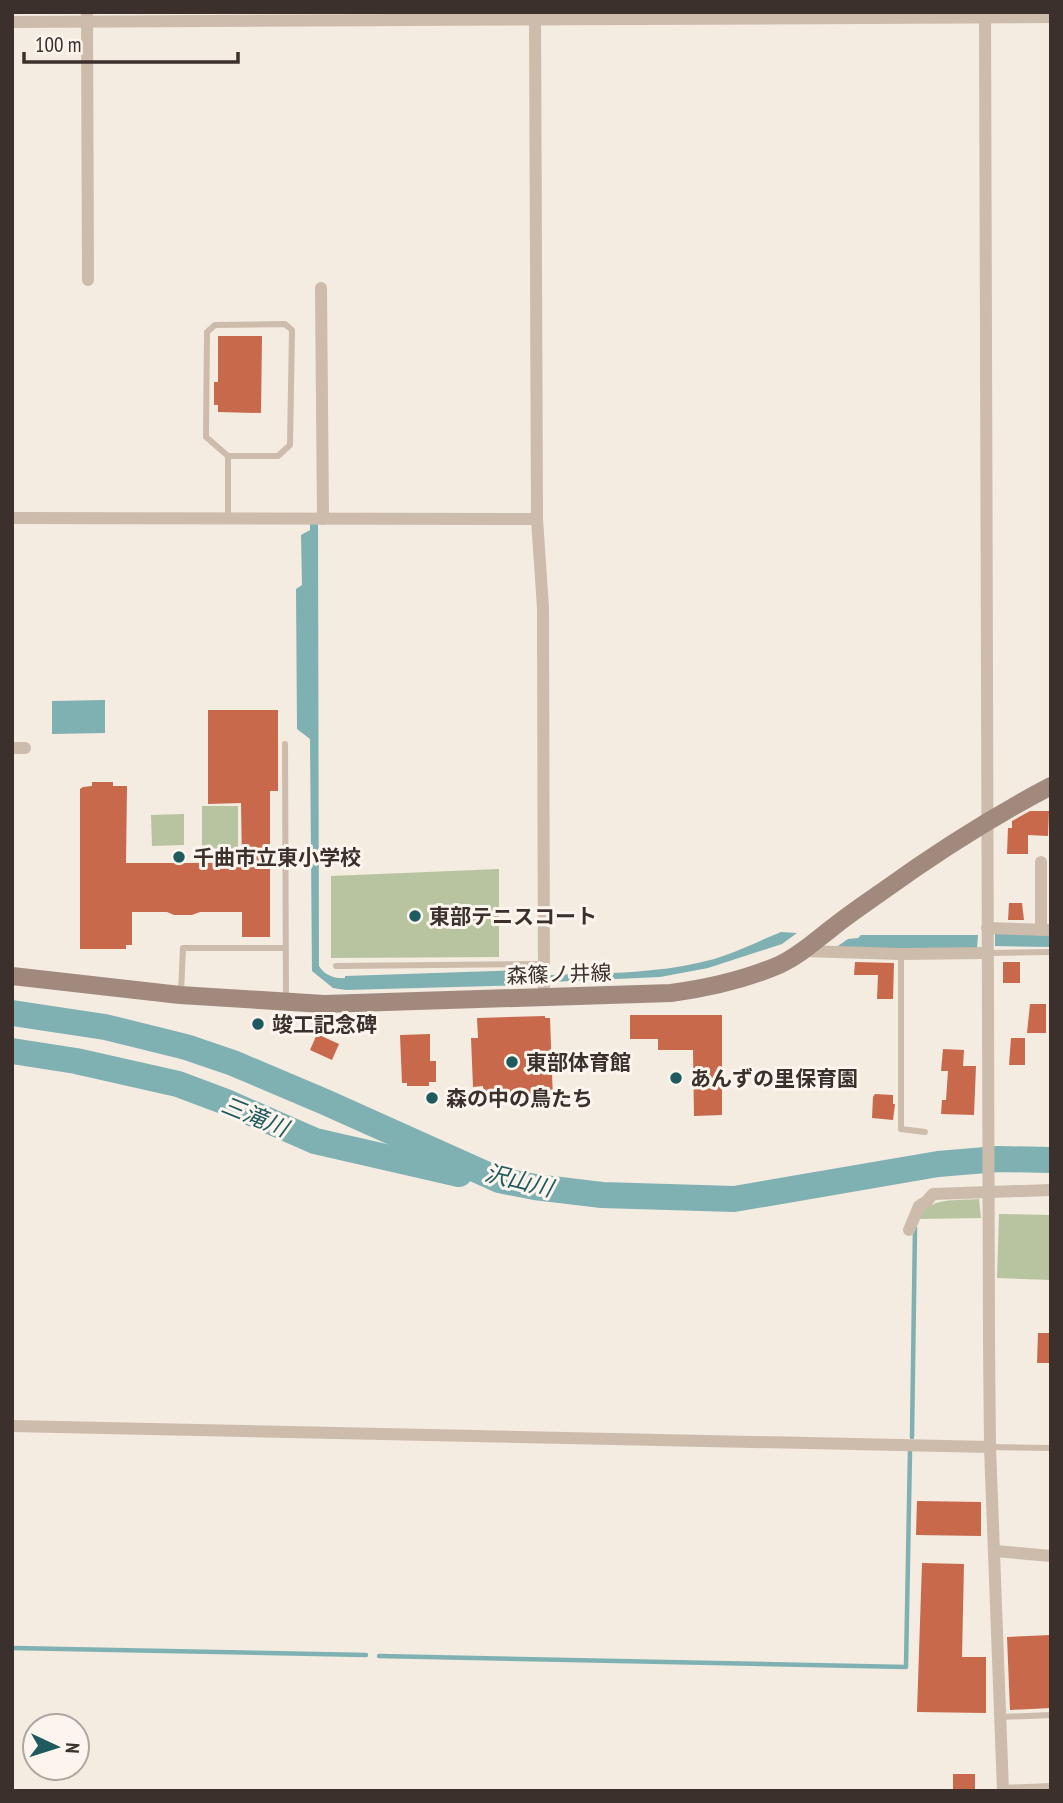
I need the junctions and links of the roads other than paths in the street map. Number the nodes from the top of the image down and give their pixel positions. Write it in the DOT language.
graph roads {
  1 [pos="985,15"];
  2 [pos="535,16"];
  3 [pos="87,17"];
  4 [pos="1051,17"];
  5 [pos="12,22"];
  6 [pos="88,280"];
  7 [pos="321,288"];
  8 [pos="228,456"];
  9 [pos="12,518"];
  10 [pos="228,518"];
  11 [pos="323,519"];
  12 [pos="537,519"];
  13 [pos="285,744"];
  14 [pos="1051,786"];
  15 [pos="988,820"];
  16 [pos="1041,862"];
  17 [pos="987,930"];
  18 [pos="1046,930"];
  19 [pos="285,948"];
  20 [pos="804,951"];
  21 [pos="987,951"];
  22 [pos="1051,952"];
  23 [pos="901,954"];
  24 [pos="544,964"];
  25 [pos="336,966"];
  26 [pos="12,976"];
  27 [pos="180,995"];
  28 [pos="544,996"];
  29 [pos="286,1002"];
  30 [pos="925,1132"];
  31 [pos="989,1190"];
  32 [pos="1051,1190"];
  33 [pos="909,1230"];
  34 [pos="12,1426"];
  35 [pos="990,1447"];
  36 [pos="1051,1448"];
  37 [pos="995,1551"];
  38 [pos="1051,1556"];
  39 [pos="1051,1715"];
  40 [pos="1001,1717"];
  41 [pos="1051,1789"];
  42 [pos="1003,1791"];
  1 -- 2 [label="street"];
  1 -- 4 [label="street"];
  1 -- 15 [label="street"];
  2 -- 3 [label="street"];
  2 -- 12 [label="street"];
  3 -- 5 [label="street"];
  3 -- 6 [label="street"];
  7 -- 11 [label="street"];
  8 -- 8 [label="lane"];
  8 -- 10 [label="lane"];
  9 -- 10 [label="street"];
  10 -- 11 [label="street"];
  11 -- 12 [label="street"];
  12 -- 24 [label="street"];
  13 -- 19 [label="lane"];
  14 -- 15 [label="main road, 森篠ノ井線"];
  15 -- 17 [label="street"];
  15 -- 20 [label="main road, 森篠ノ井線"];
  16 -- 18 [label="street"];
  17 -- 18 [label="street"];
  17 -- 21 [label="street"];
  19 -- 27 [label="lane"];
  19 -- 29 [label="lane"];
  20 -- 23 [label="street"];
  20 -- 28 [label="main road, 森篠ノ井線"];
  21 -- 22 [label="lane"];
  21 -- 23 [label="street"];
  21 -- 31 [label="street"];
  23 -- 30 [label="lane"];
  24 -- 25 [label="lane"];
  24 -- 28 [label="street"];
  26 -- 27 [label="main road, 森篠ノ井線"];
  27 -- 29 [label="main road, 森篠ノ井線"];
  28 -- 29 [label="main road, 森篠ノ井線"];
  31 -- 32 [label="street"];
  31 -- 33 [label="street"];
  31 -- 35 [label="street"];
  34 -- 35 [label="street"];
  35 -- 36 [label="lane"];
  35 -- 37 [label="street"];
  37 -- 38 [label="street"];
  37 -- 40 [label="street"];
  39 -- 40 [label="lane"];
  40 -- 42 [label="street"];
  41 -- 42 [label="street"];
}
